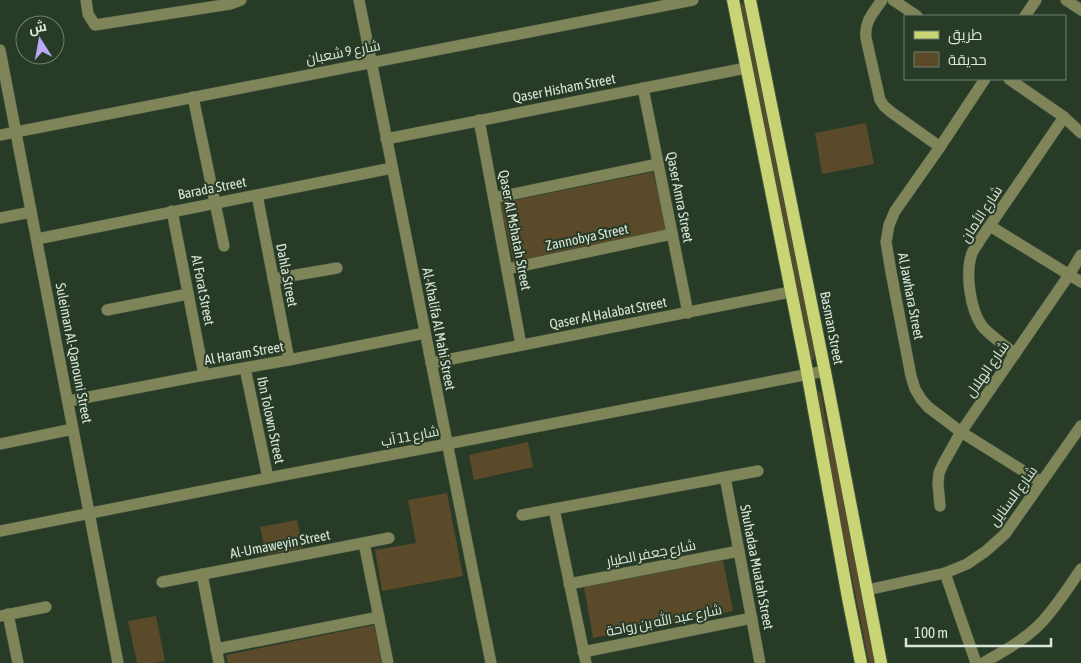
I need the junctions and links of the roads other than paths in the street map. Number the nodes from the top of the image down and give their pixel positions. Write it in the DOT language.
graph roads {
  1 [pos="86,0"];
  2 [pos="241,0"];
  3 [pos="359,0"];
  4 [pos="693,0"];
  5 [pos="733,0"];
  6 [pos="750,0"];
  7 [pos="882,0"];
  8 [pos="893,0"];
  9 [pos="1036,0"];
  10 [pos="1066,0"];
  11 [pos="1081,10"];
  12 [pos="916,15"];
  13 [pos="1027,15"];
  14 [pos="0,50"];
  15 [pos="371,62"];
  16 [pos="746,68"];
  17 [pos="984,80"];
  18 [pos="1010,80"];
  19 [pos="644,88"];
  20 [pos="193,97"];
  21 [pos="1064,116"];
  22 [pos="479,120"];
  23 [pos="16,132"];
  24 [pos="1081,133"];
  25 [pos="0,135"];
  26 [pos="386,138"];
  27 [pos="940,147"];
  28 [pos="658,164"];
  29 [pos="392,168"];
  30 [pos="256,195"];
  31 [pos="494,198"];
  32 [pos="215,203"];
  33 [pos="172,211"];
  34 [pos="31,212"];
  35 [pos="0,218"];
  36 [pos="990,226"];
  37 [pos="672,234"];
  38 [pos="36,239"];
  39 [pos="224,246"];
  40 [pos="1081,255"];
  41 [pos="337,268"];
  42 [pos="507,269"];
  43 [pos="1069,275"];
  44 [pos="273,279"];
  45 [pos="1081,282"];
  46 [pos="790,292"];
  47 [pos="188,294"];
  48 [pos="107,310"];
  49 [pos="688,312"];
  50 [pos="425,333"];
  51 [pos="521,346"];
  52 [pos="1015,354"];
  53 [pos="289,360"];
  54 [pos="431,363"];
  55 [pos="245,368"];
  56 [pos="825,370"];
  57 [pos="807,374"];
  58 [pos="204,375"];
  59 [pos="68,401"];
  60 [pos="1081,426"];
  61 [pos="73,429"];
  62 [pos="961,432"];
  63 [pos="0,444"];
  64 [pos="447,444"];
  65 [pos="758,471"];
  66 [pos="725,476"];
  67 [pos="268,478"];
  68 [pos="1041,482"];
  69 [pos="940,506"];
  70 [pos="554,509"];
  71 [pos="90,514"];
  72 [pos="522,515"];
  73 [pos="0,531"];
  74 [pos="390,538"];
  75 [pos="364,543"];
  76 [pos="739,551"];
  77 [pos="1081,569"];
  78 [pos="945,573"];
  79 [pos="202,574"];
  80 [pos="162,582"];
  81 [pos="569,584"];
  82 [pos="868,590"];
  83 [pos="46,607"];
  84 [pos="4,615"];
  85 [pos="379,617"];
  86 [pos="752,618"];
  87 [pos="216,649"];
  88 [pos="584,657"];
  89 [pos="18,663"];
  90 [pos="118,663"];
  91 [pos="219,663"];
  92 [pos="388,663"];
  93 [pos="491,663"];
  94 [pos="760,663"];
  95 [pos="861,663"];
  96 [pos="881,663"];
  97 [pos="976,663"];
  98 [pos="983,663"];
  1 -- 2 [label="street"];
  3 -- 15 [label="street, Al-Khalifa Al Mahi Street"];
  4 -- 15 [label="street, شارع 9 شعبان"];
  5 -- 16 [label="main road"];
  6 -- 56 [label="main road, Basman Street"];
  7 -- 27 [label="street"];
  8 -- 12 [label="street"];
  9 -- 13 [label="street"];
  10 -- 11 [label="street"];
  14 -- 23 [label="street, Suleiman Al-Qanouni Street"];
  15 -- 20 [label="street, شارع 9 شعبان"];
  15 -- 26 [label="street, Al-Khalifa Al Mahi Street"];
  16 -- 19 [label="street, Qaser Hisham Street"];
  16 -- 46 [label="main road"];
  17 -- 27 [label="street, Al Jawhara Street"];
  18 -- 21 [label="street"];
  19 -- 22 [label="street, Qaser Hisham Street"];
  19 -- 28 [label="street, Qaser Amra Street"];
  20 -- 23 [label="street, شارع 9 شعبان"];
  20 -- 32 [label="street"];
  21 -- 24 [label="street"];
  21 -- 36 [label="street, شارع الأمان"];
  22 -- 26 [label="street, Qaser Hisham Street"];
  22 -- 31 [label="street, Qaser Al Mshatah Street"];
  23 -- 25 [label="street, شارع 9 شعبان"];
  23 -- 34 [label="street, Suleiman Al-Qanouni Street"];
  26 -- 29 [label="street, Al-Khalifa Al Mahi Street"];
  27 -- 62 [label="street, Al Jawhara Street"];
  28 -- 31 [label="street"];
  28 -- 37 [label="street, Qaser Amra Street"];
  29 -- 30 [label="street, Barada Street"];
  29 -- 50 [label="street, Al-Khalifa Al Mahi Street"];
  30 -- 32 [label="street, Barada Street"];
  30 -- 44 [label="street, Dahla Street"];
  31 -- 42 [label="street, Qaser Al Mshatah Street"];
  32 -- 33 [label="street, Barada Street"];
  32 -- 39 [label="street"];
  33 -- 38 [label="street, Barada Street"];
  33 -- 47 [label="street, Al Forat Street"];
  34 -- 35 [label="street"];
  34 -- 38 [label="street, Suleiman Al-Qanouni Street"];
  36 -- 43 [label="street"];
  36 -- 52 [label="street, شارع الأمان"];
  37 -- 42 [label="street, Zannobya Street"];
  37 -- 49 [label="street, Qaser Amra Street"];
  38 -- 59 [label="street, Suleiman Al-Qanouni Street"];
  40 -- 43 [label="street, شارع الهلال"];
  41 -- 44 [label="street"];
  42 -- 51 [label="street, Qaser Al Mshatah Street"];
  43 -- 45 [label="street"];
  43 -- 52 [label="street, شارع الهلال"];
  44 -- 53 [label="street, Dahla Street"];
  46 -- 49 [label="street, Qaser Al Halabat Street"];
  46 -- 57 [label="main road"];
  47 -- 48 [label="street"];
  47 -- 58 [label="street, Al Forat Street"];
  49 -- 51 [label="street, Qaser Al Halabat Street"];
  50 -- 53 [label="street, Al Haram Street"];
  50 -- 54 [label="street, Al-Khalifa Al Mahi Street"];
  51 -- 54 [label="street, Qaser Al Halabat Street"];
  52 -- 62 [label="street, شارع الهلال"];
  53 -- 55 [label="street, Al Haram Street"];
  54 -- 64 [label="street, Al-Khalifa Al Mahi Street"];
  55 -- 58 [label="street, Al Haram Street"];
  55 -- 67 [label="street, Ibn Tolown Street"];
  56 -- 57 [label="street, شارع 11 آب"];
  56 -- 82 [label="main road, Basman Street"];
  57 -- 64 [label="street, شارع 11 آب"];
  57 -- 95 [label="main road"];
  58 -- 59 [label="street, Al Haram Street"];
  59 -- 61 [label="street, Suleiman Al-Qanouni Street"];
  60 -- 68 [label="street, شارع السنايل"];
  61 -- 63 [label="street"];
  61 -- 71 [label="street, Suleiman Al-Qanouni Street"];
  62 -- 68 [label="street, Al Jawhara Street"];
  62 -- 69 [label="street, شارع الهلال"];
  64 -- 67 [label="street, شارع 11 آب"];
  64 -- 93 [label="street, Al-Khalifa Al Mahi Street"];
  65 -- 66 [label="street"];
  66 -- 70 [label="street"];
  66 -- 76 [label="street, Shuhadaa Muatah Street"];
  67 -- 71 [label="street, شارع 11 آب"];
  68 -- 78 [label="street, شارع السنايل"];
  70 -- 72 [label="street"];
  70 -- 81 [label="street"];
  71 -- 73 [label="street, شارع 11 آب"];
  71 -- 90 [label="street, Suleiman Al-Qanouni Street"];
  74 -- 75 [label="street, Al-Umaweyin Street"];
  75 -- 79 [label="street, Al-Umaweyin Street"];
  75 -- 85 [label="street"];
  76 -- 81 [label="street, شارع جعفر الطيار"];
  76 -- 86 [label="street, Shuhadaa Muatah Street"];
  77 -- 98 [label="street"];
  78 -- 82 [label="street, شارع السنايل"];
  78 -- 97 [label="street"];
  79 -- 80 [label="street, Al-Umaweyin Street"];
  79 -- 87 [label="street"];
  81 -- 88 [label="street"];
  82 -- 96 [label="main road, Basman Street"];
  83 -- 84 [label="street"];
  84 -- 89 [label="street"];
  85 -- 87 [label="street"];
  85 -- 92 [label="street"];
  86 -- 88 [label="street, شارع عبد الله بن رواحة"];
  86 -- 94 [label="street, Shuhadaa Muatah Street"];
  87 -- 91 [label="street"];
}
